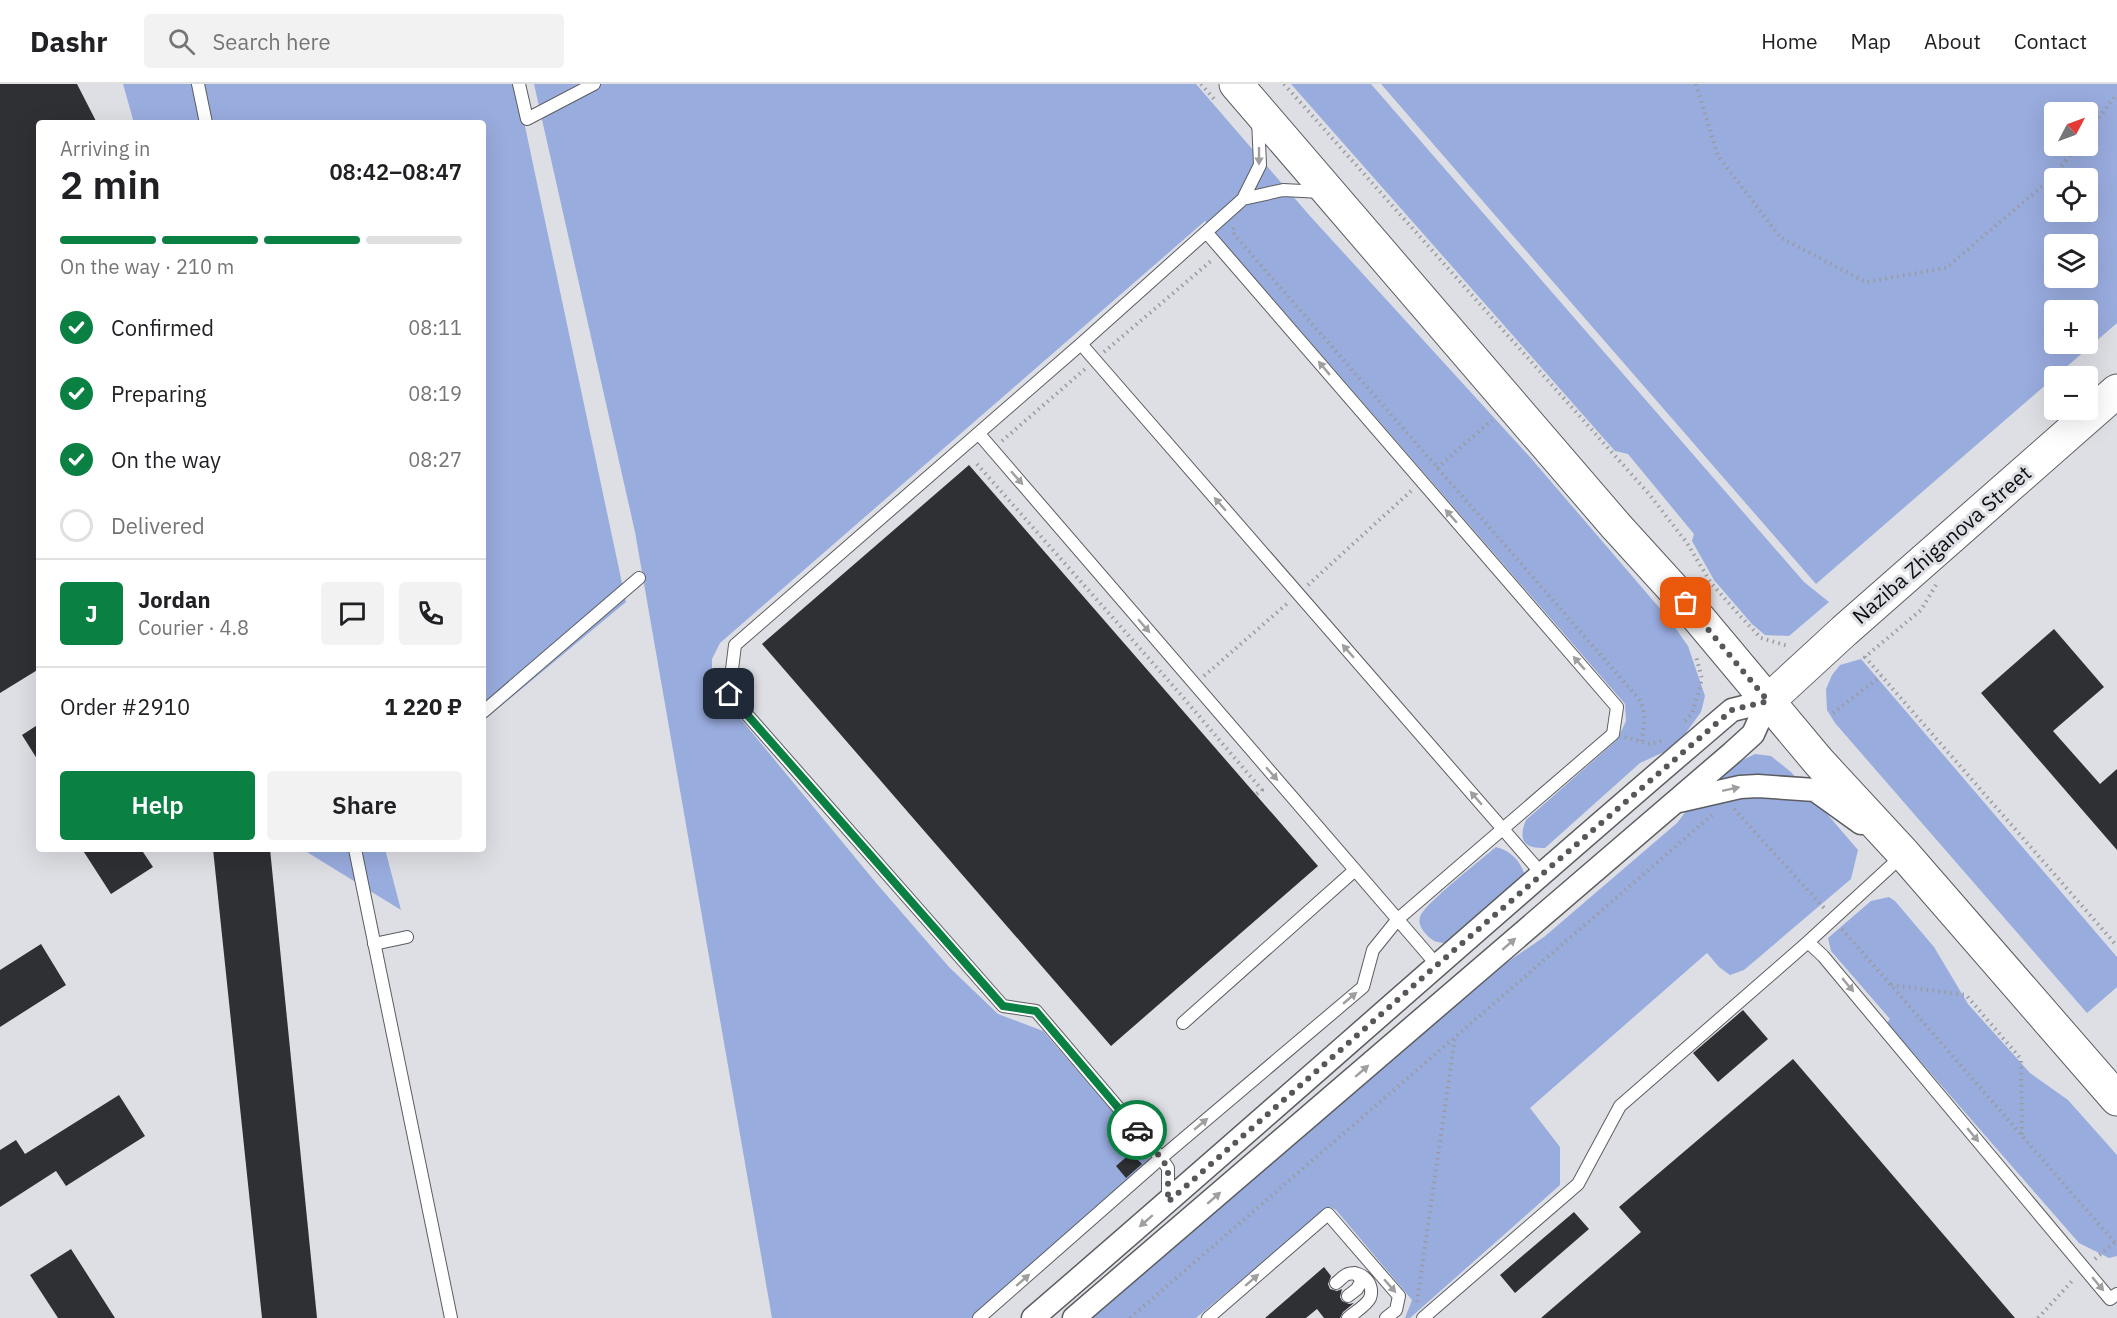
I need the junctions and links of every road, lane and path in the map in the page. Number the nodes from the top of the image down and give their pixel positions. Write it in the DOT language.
graph roads {
  1 [pos="198,84"];
  2 [pos="519,84"];
  3 [pos="594,84"];
  4 [pos="1201,84"];
  5 [pos="1284,84"];
  6 [pos="1696,84"];
  7 [pos="1226,93"];
  8 [pos="2117,94"];
  9 [pos="1257,109"];
  10 [pos="2098,119"];
  11 [pos="205,120"];
  12 [pos="2070,156"];
  13 [pos="1329,193"];
  14 [pos="1243,199"];
  15 [pos="1237,226"];
  16 [pos="1207,233"];
  17 [pos="1211,261"];
  18 [pos="1082,344"];
  19 [pos="1104,352"];
  20 [pos="1086,369"];
  21 [pos="2117,390"];
  22 [pos="1497,416"];
  23 [pos="979,434"];
  24 [pos="999,444"];
  25 [pos="977,464"];
  26 [pos="1437,468"];
  27 [pos="1421,481"];
  28 [pos="639,578"];
  29 [pos="1940,579"];
  30 [pos="1298,594"];
  31 [pos="1796,642"];
  32 [pos="1692,648"];
  33 [pos="1881,676"];
  34 [pos="1194,684"];
  35 [pos="1181,695"];
  36 [pos="1768,701"];
  37 [pos="486,709"];
  38 [pos="1833,713"];
  39 [pos="1678,729"];
  40 [pos="1613,734"];
  41 [pos="1671,735"];
  42 [pos="1641,741"];
  43 [pos="1255,795"];
  44 [pos="1728,801"];
  45 [pos="1674,802"];
  46 [pos="1719,809"];
  47 [pos="1502,829"];
  48 [pos="356,852"];
  49 [pos="1904,854"];
  50 [pos="1355,870"];
  51 [pos="1542,874"];
  52 [pos="1398,919"];
  53 [pos="1834,919"];
  54 [pos="407,937"];
  55 [pos="1808,942"];
  56 [pos="374,944"];
  57 [pos="2117,946"];
  58 [pos="1437,965"];
  59 [pos="1890,985"];
  60 [pos="1183,1023"];
  61 [pos="1455,1037"];
  62 [pos="2117,1099"];
  63 [pos="2022,1138"];
  64 [pos="1161,1158"];
  65 [pos="1168,1202"];
  66 [pos="2117,1245"];
  67 [pos="1356,1273"];
  68 [pos="1336,1283"];
  69 [pos="2117,1294"];
  70 [pos="1348,1296"];
  71 [pos="1417,1306"];
  72 [pos="451,1318"];
  73 [pos="979,1318"];
  74 [pos="1033,1318"];
  75 [pos="1074,1318"];
  76 [pos="1130,1318"];
  77 [pos="1208,1318"];
  78 [pos="1348,1318"];
  79 [pos="1386,1318"];
  80 [pos="1423,1318"];
  1 -- 11 [label="lane"];
  2 -- 3 [label="lane"];
  4 -- 7 [label="path"];
  5 -- 31 [label="path"];
  6 -- 12 [label="path"];
  7 -- 9 [label="main road"];
  8 -- 10 [label="path"];
  9 -- 13 [label="main road"];
  9 -- 14 [label="lane, one-way"];
  13 -- 14 [label="lane"];
  13 -- 36 [label="main road"];
  14 -- 16 [label="lane"];
  15 -- 26 [label="path"];
  16 -- 18 [label="lane"];
  27 -- 16 [label="lane, one-way"];
  17 -- 19 [label="path"];
  18 -- 23 [label="lane"];
  30 -- 18 [label="lane, one-way"];
  20 -- 24 [label="path"];
  21 -- 36 [label="main road, Naziba Zhiganova Street"];
  22 -- 26 [label="path"];
  23 -- 34 [label="lane, one-way"];
  23 -- 64 [label="lane"];
  25 -- 35 [label="path"];
  26 -- 27 [label="path"];
  26 -- 42 [label="path"];
  27 -- 30 [label="path"];
  40 -- 27 [label="lane, one-way"];
  28 -- 37 [label="lane"];
  29 -- 33 [label="path"];
  30 -- 34 [label="path"];
  47 -- 30 [label="lane, one-way"];
  32 -- 39 [label="path"];
  33 -- 38 [label="path"];
  33 -- 57 [label="path"];
  34 -- 35 [label="path"];
  34 -- 50 [label="lane, one-way"];
  35 -- 43 [label="path"];
  36 -- 45 [label="street"];
  36 -- 49 [label="main road"];
  36 -- 51 [label="street"];
  40 -- 42 [label="path"];
  40 -- 47 [label="lane"];
  41 -- 42 [label="path"];
  44 -- 53 [label="path"];
  45 -- 49 [label="street, one-way"];
  75 -- 45 [label="street, one-way"];
  46 -- 61 [label="path"];
  47 -- 51 [label="lane"];
  47 -- 52 [label="lane"];
  48 -- 56 [label="lane"];
  49 -- 53 [label="lane"];
  49 -- 62 [label="main road"];
  50 -- 52 [label="lane"];
  50 -- 60 [label="lane"];
  51 -- 58 [label="street"];
  52 -- 58 [label="lane"];
  64 -- 52 [label="lane, one-way"];
  53 -- 55 [label="lane"];
  53 -- 59 [label="path"];
  54 -- 56 [label="lane"];
  55 -- 69 [label="lane, one-way"];
  55 -- 80 [label="lane"];
  56 -- 72 [label="lane"];
  58 -- 65 [label="street"];
  59 -- 63 [label="path"];
  59 -- 63 [label="path"];
  61 -- 71 [label="path"];
  61 -- 76 [label="path"];
  63 -- 66 [label="path"];
  64 -- 65 [label="lane"];
  73 -- 64 [label="lane, one-way"];
  65 -- 74 [label="street, one-way"];
  67 -- 68 [label="lane"];
  67 -- 70 [label="lane"];
  67 -- 78 [label="lane"];
  77 -- 79 [label="lane, one-way"];
}
